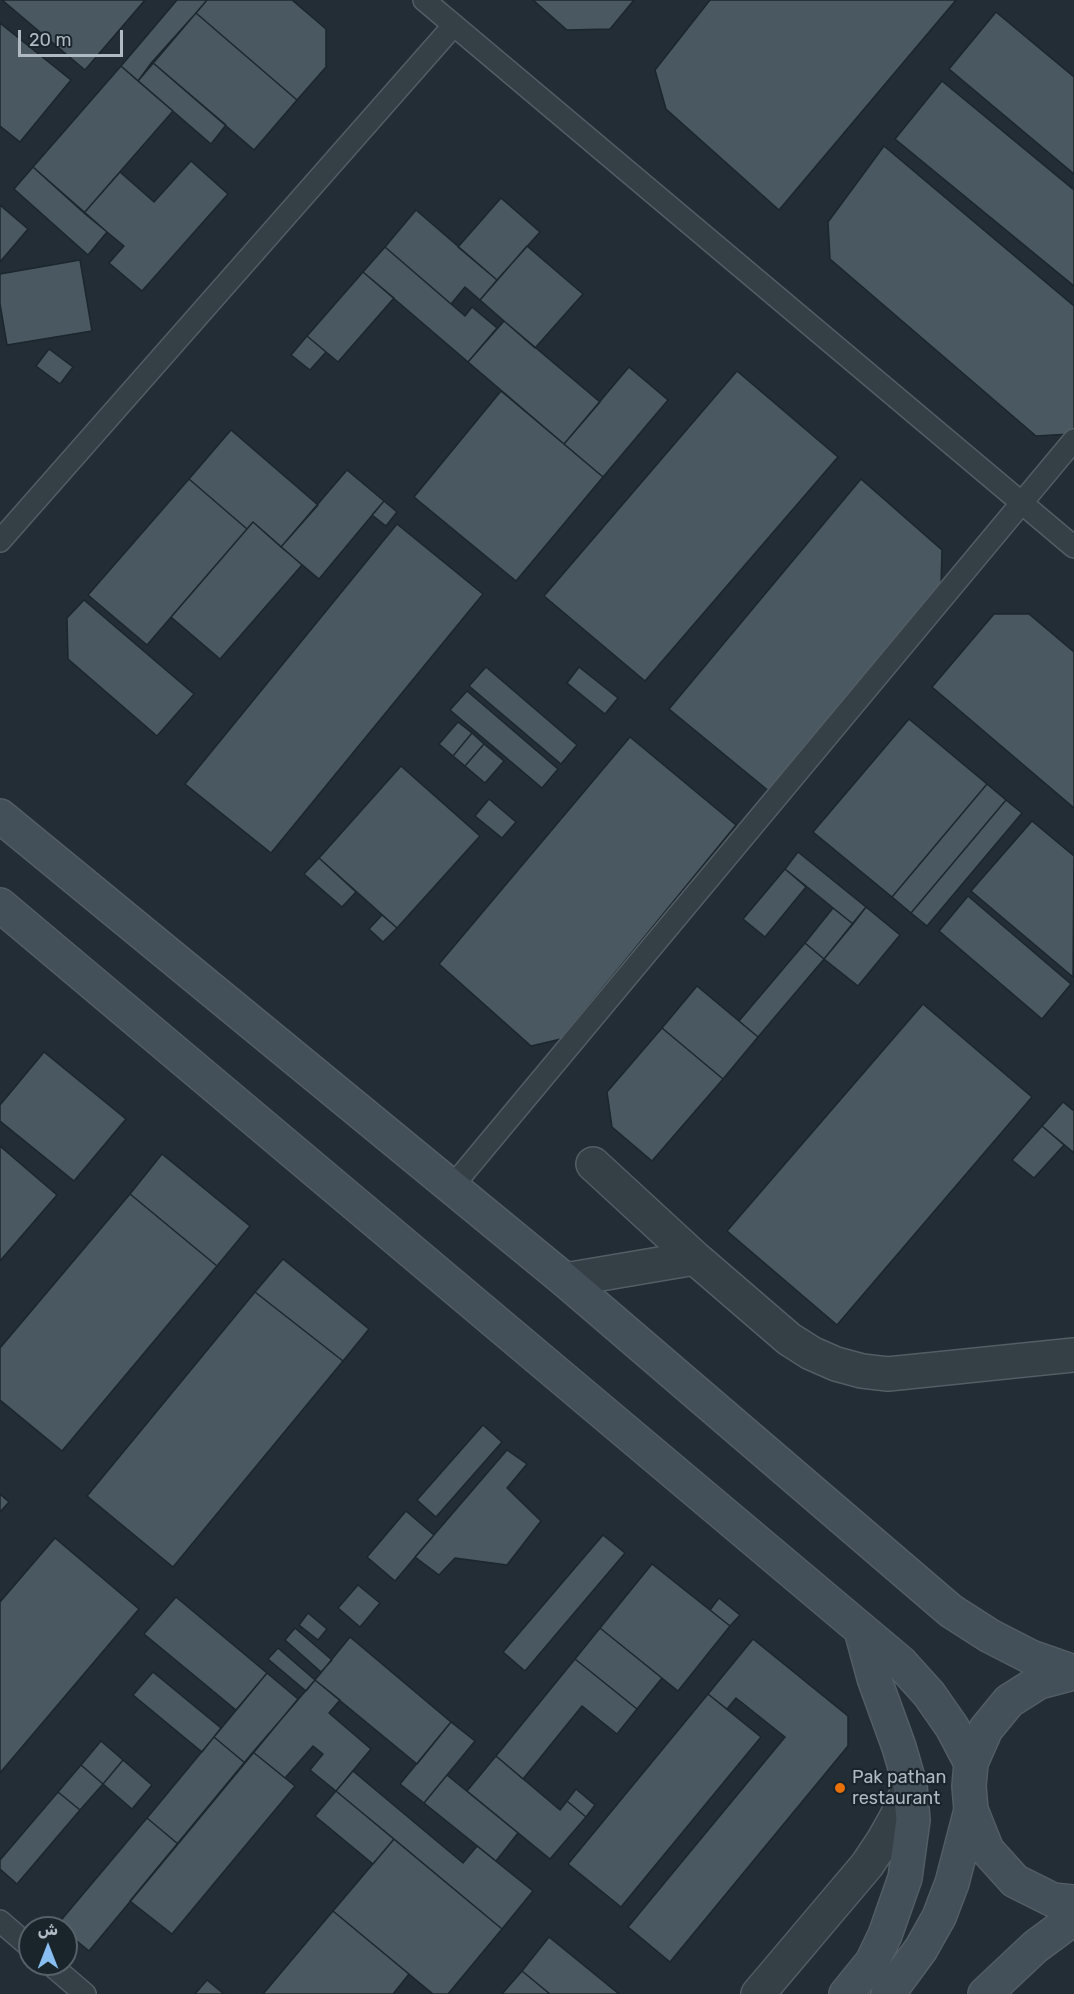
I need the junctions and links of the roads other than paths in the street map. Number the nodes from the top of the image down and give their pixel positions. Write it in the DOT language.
graph roads {
  1 [pos="424,0"];
  2 [pos="454,26"];
  3 [pos="1074,440"];
  4 [pos="1021,503"];
  5 [pos="0,541"];
  6 [pos="1074,547"];
  7 [pos="0,816"];
  8 [pos="0,905"];
  9 [pos="593,1164"];
  10 [pos="452,1188"];
  11 [pos="695,1258"];
  12 [pos="565,1280"];
  13 [pos="1074,1355"];
  14 [pos="861,1630"];
  15 [pos="1074,1672"];
  16 [pos="972,1762"];
  17 [pos="910,1785"];
  18 [pos="972,1810"];
  19 [pos="1074,1902"];
  20 [pos="1074,1918"];
  21 [pos="0,1921"];
  22 [pos="18,1937"];
  23 [pos="64,1976"];
  24 [pos="85,1994"];
  25 [pos="758,1994"];
  26 [pos="846,1994"];
  27 [pos="888,1994"];
  28 [pos="985,1994"];
  1 -- 2 [label="lane"];
  2 -- 4 [label="lane"];
  2 -- 5 [label="lane"];
  3 -- 4 [label="lane"];
  4 -- 6 [label="lane"];
  4 -- 10 [label="lane"];
  7 -- 10 [label="main road"];
  8 -- 14 [label="main road"];
  9 -- 11 [label="street"];
  10 -- 12 [label="main road"];
  11 -- 12 [label="street"];
  11 -- 13 [label="street"];
  12 -- 15 [label="main road"];
  14 -- 16 [label="main road"];
  14 -- 17 [label="main road"];
  15 -- 16 [label="main road"];
  16 -- 18 [label="main road"];
  17 -- 25 [label="street"];
  17 -- 26 [label="main road"];
  18 -- 19 [label="main road"];
  18 -- 27 [label="main road"];
  20 -- 28 [label="main road"];
  21 -- 22 [label="lane"];
  23 -- 24 [label="lane"];
}
